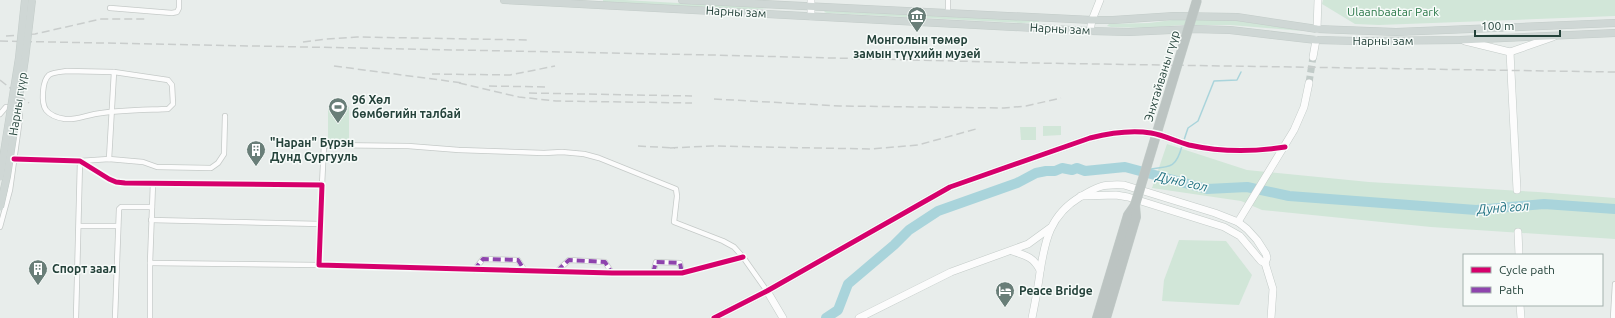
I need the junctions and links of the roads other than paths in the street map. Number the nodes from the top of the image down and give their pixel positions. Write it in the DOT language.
graph roads {
  1 [pos="25,0"];
  2 [pos="32,0"];
  3 [pos="179,0"];
  4 [pos="504,0"];
  5 [pos="600,0"];
  6 [pos="682,0"];
  7 [pos="948,0"];
  8 [pos="1100,0"];
  9 [pos="1197,0"];
  10 [pos="1318,0"];
  11 [pos="811,3"];
  12 [pos="575,4"];
  13 [pos="110,8"];
  14 [pos="948,13"];
  15 [pos="811,16"];
  16 [pos="1092,20"];
  17 [pos="1615,23"];
  18 [pos="1545,25"];
  19 [pos="1526,26"];
  20 [pos="1317,29"];
  21 [pos="1090,30"];
  22 [pos="1615,33"];
  23 [pos="1543,36"];
  24 [pos="1555,36"];
  25 [pos="1526,37"];
  26 [pos="1316,40"];
  27 [pos="1460,40"];
  28 [pos="1510,52"];
  29 [pos="1313,57"];
  30 [pos="114,72"];
  31 [pos="1309,83"];
  32 [pos="112,112"];
  33 [pos="0,114"];
  34 [pos="225,116"];
  35 [pos="1284,147"];
  36 [pos="14,159"];
  37 [pos="109,159"];
  38 [pos="80,161"];
  39 [pos="0,177"];
  40 [pos="152,183"];
  41 [pos="322,185"];
  42 [pos="1517,190"];
  43 [pos="1081,196"];
  44 [pos="1135,205"];
  45 [pos="0,207"];
  46 [pos="152,207"];
  47 [pos="151,220"];
  48 [pos="1238,222"];
  49 [pos="321,224"];
  50 [pos="79,226"];
  51 [pos="118,226"];
  52 [pos="0,227"];
  53 [pos="1050,228"];
  54 [pos="1518,232"];
  55 [pos="1012,251"];
  56 [pos="1519,254"];
  57 [pos="744,257"];
  58 [pos="150,263"];
  59 [pos="1265,263"];
  60 [pos="320,265"];
  61 [pos="474,270"];
  62 [pos="1040,270"];
  63 [pos="525,271"];
  64 [pos="556,272"];
  65 [pos="612,273"];
  66 [pos="653,273"];
  67 [pos="682,273"];
  68 [pos="1615,284"];
  69 [pos="767,291"];
  70 [pos="1520,306"];
  71 [pos="76,318"];
  72 [pos="115,318"];
  73 [pos="150,318"];
  74 [pos="714,318"];
  75 [pos="783,318"];
  76 [pos="859,318"];
  77 [pos="1032,318"];
  78 [pos="1097,318"];
  79 [pos="1106,318"];
  80 [pos="1271,318"];
  81 [pos="1521,318"];
  82 [pos="1613,318"];
  1 -- 39 [label="main road, Нарны гүүр, bridge"];
  2 -- 45 [label="main road, Нарны гүүр, bridge"];
  3 -- 13 [label="street"];
  4 -- 12 [label="main road, Нарны зам"];
  5 -- 12 [label="main road"];
  6 -- 11 [label="main road, Нарны зам"];
  7 -- 14 [label="street"];
  8 -- 16 [label="street"];
  9 -- 44 [label="highway, Энхтайваны гүүр, bridge"];
  10 -- 20 [label="street"];
  11 -- 14 [label="main road, Нарны зам"];
  11 -- 15 [label="street"];
  12 -- 15 [label="main road, Нарны зам"];
  14 -- 16 [label="main road, Нарны зам"];
  15 -- 21 [label="main road, Нарны зам"];
  16 -- 20 [label="main road, Нарны зам"];
  16 -- 21 [label="street"];
  17 -- 18 [label="main road, Нарны зам"];
  18 -- 19 [label="main road, Нарны зам"];
  18 -- 23 [label="main road"];
  19 -- 20 [label="main road, Нарны зам"];
  19 -- 25 [label="main road"];
  21 -- 26 [label="main road, Нарны зам"];
  22 -- 24 [label="main road, Нарны зам"];
  23 -- 24 [label="main road, Нарны зам"];
  23 -- 25 [label="main road, Нарны зам"];
  24 -- 28 [label="street"];
  25 -- 27 [label="main road, Нарны зам"];
  26 -- 27 [label="main road, Нарны зам"];
  26 -- 29 [label="street"];
  27 -- 28 [label="street"];
  28 -- 42 [label="street"];
  30 -- 32 [label="street"];
  30 -- 32 [label="street"];
  30 -- 32 [label="street"];
  31 -- 35 [label="street"];
  32 -- 37 [label="street"];
  33 -- 36 [label="street"];
  34 -- 37 [label="street"];
  35 -- 48 [label="street"];
  35 -- 69 [label="street"];
  36 -- 38 [label="street"];
  36 -- 52 [label="street"];
  37 -- 38 [label="street"];
  38 -- 40 [label="street"];
  38 -- 50 [label="street"];
  40 -- 41 [label="street"];
  40 -- 46 [label="street"];
  41 -- 49 [label="street"];
  41 -- 57 [label="street"];
  43 -- 48 [label="street"];
  43 -- 53 [label="street"];
  43 -- 59 [label="street"];
  44 -- 78 [label="highway"];
  44 -- 79 [label="highway"];
  46 -- 47 [label="street"];
  46 -- 51 [label="street"];
  47 -- 49 [label="street"];
  47 -- 58 [label="street"];
  48 -- 59 [label="street"];
  49 -- 60 [label="street"];
  50 -- 51 [label="street"];
  50 -- 71 [label="street"];
  51 -- 72 [label="street"];
  53 -- 55 [label="street"];
  53 -- 62 [label="street"];
  54 -- 56 [label="street"];
  55 -- 62 [label="street"];
  55 -- 76 [label="street"];
  57 -- 67 [label="street"];
  57 -- 69 [label="street"];
  58 -- 60 [label="street"];
  58 -- 73 [label="street"];
  59 -- 80 [label="street"];
  60 -- 61 [label="street"];
  61 -- 63 [label="street"];
  61 -- 63 [label="street"];
  62 -- 77 [label="street"];
  63 -- 64 [label="street"];
  64 -- 65 [label="street"];
  64 -- 65 [label="street"];
  65 -- 66 [label="street"];
  66 -- 67 [label="street"];
  66 -- 67 [label="street"];
  68 -- 82 [label="street"];
  69 -- 74 [label="street"];
  69 -- 75 [label="street"];
  70 -- 81 [label="street"];
}
